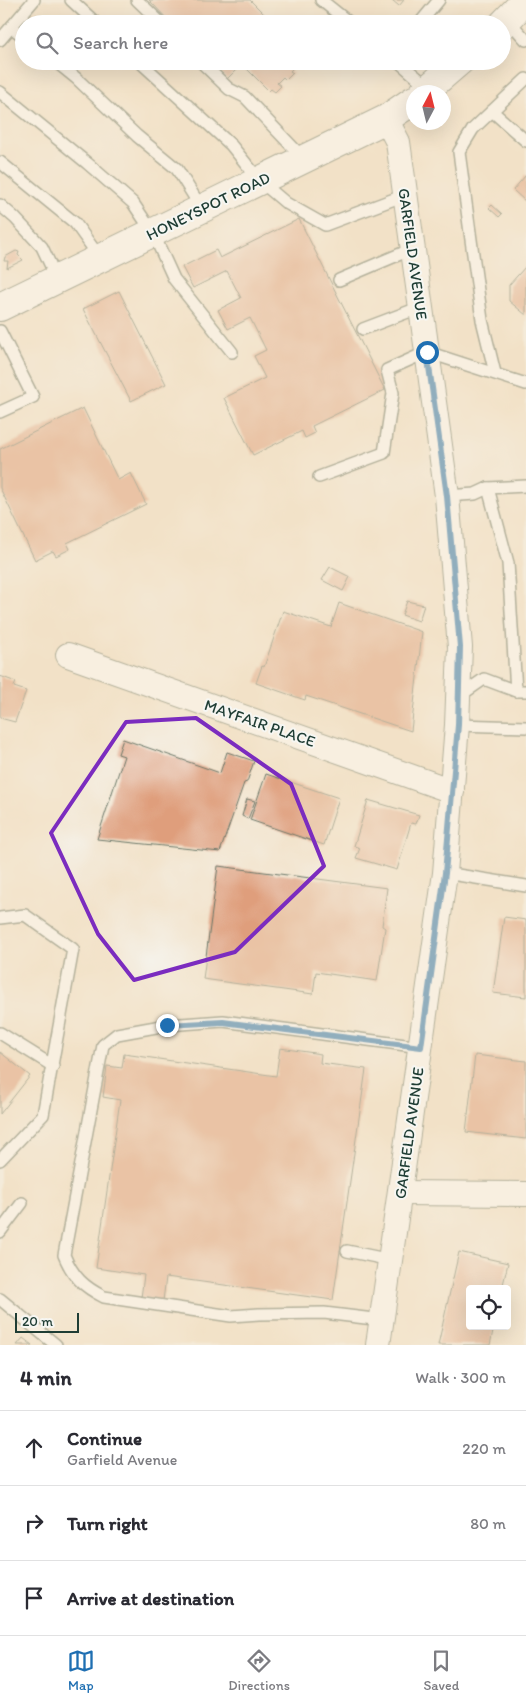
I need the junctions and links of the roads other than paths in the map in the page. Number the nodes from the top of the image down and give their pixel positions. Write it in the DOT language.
graph roads {
  1 [pos="34,0"];
  2 [pos="71,0"];
  3 [pos="137,0"];
  4 [pos="321,0"];
  5 [pos="439,0"];
  6 [pos="21,15"];
  7 [pos="87,15"];
  8 [pos="153,15"];
  9 [pos="340,15"];
  10 [pos="426,15"];
  11 [pos="512,15"];
  12 [pos="15,22"];
  13 [pos="11,27"];
  14 [pos="15,30"];
  15 [pos="0,40"];
  16 [pos="526,40"];
  17 [pos="66,70"];
  18 [pos="149,70"];
  19 [pos="209,70"];
  20 [pos="405,70"];
  21 [pos="450,70"];
  22 [pos="526,79"];
  23 [pos="415,85"];
  24 [pos="432,85"];
  25 [pos="0,92"];
  26 [pos="406,106"];
  27 [pos="492,111"];
  28 [pos="386,120"];
  29 [pos="526,141"];
  30 [pos="304,159"];
  31 [pos="0,162"];
  32 [pos="260,180"];
  33 [pos="405,195"];
  34 [pos="0,205"];
  35 [pos="202,209"];
  36 [pos="152,233"];
  37 [pos="412,249"];
  38 [pos="100,258"];
  39 [pos="57,279"];
  40 [pos="339,280"];
  41 [pos="0,307"];
  42 [pos="421,307"];
  43 [pos="363,329"];
  44 [pos="0,331"];
  45 [pos="232,352"];
  46 [pos="427,352"];
  47 [pos="494,374"];
  48 [pos="526,384"];
  49 [pos="0,412"];
  50 [pos="319,477"];
  51 [pos="526,486"];
  52 [pos="488,488"];
  53 [pos="447,496"];
  54 [pos="68,656"];
  55 [pos="521,691"];
  56 [pos="458,697"];
  57 [pos="458,725"];
  58 [pos="526,727"];
  59 [pos="452,791"];
  60 [pos="445,873"];
  61 [pos="526,886"];
  62 [pos="0,918"];
  63 [pos="0,1032"];
  64 [pos="421,1047"];
  65 [pos="53,1066"];
  66 [pos="0,1160"];
  67 [pos="400,1193"];
  68 [pos="526,1194"];
  69 [pos="22,1203"];
  70 [pos="0,1232"];
  71 [pos="347,1251"];
  72 [pos="391,1260"];
  73 [pos="0,1299"];
  74 [pos="382,1320"];
  75 [pos="56,1345"];
  76 [pos="378,1345"];
  1 -- 6 [label="lane"];
  2 -- 7 [label="lane"];
  3 -- 8 [label="lane"];
  4 -- 9 [label="lane"];
  5 -- 10 [label="lane"];
  11 -- 16 [label="lane"];
  12 -- 13 [label="lane"];
  13 -- 14 [label="lane"];
  13 -- 15 [label="lane"];
  17 -- 35 [label="lane"];
  18 -- 32 [label="lane"];
  19 -- 30 [label="lane"];
  20 -- 23 [label="lane"];
  21 -- 24 [label="main road, HONEYSPOT ROAD"];
  22 -- 27 [label="lane"];
  25 -- 36 [label="lane"];
  26 -- 28 [label="main road, HONEYSPOT ROAD"];
  27 -- 29 [label="lane"];
  27 -- 47 [label="lane"];
  28 -- 30 [label="main road, HONEYSPOT ROAD"];
  28 -- 33 [label="street, GARFIELD AVENUE"];
  30 -- 32 [label="main road, HONEYSPOT ROAD"];
  31 -- 38 [label="lane"];
  32 -- 33 [label="lane"];
  32 -- 35 [label="main road, HONEYSPOT ROAD"];
  33 -- 37 [label="street, GARFIELD AVENUE"];
  34 -- 39 [label="lane"];
  35 -- 36 [label="main road, HONEYSPOT ROAD"];
  36 -- 38 [label="main road, HONEYSPOT ROAD"];
  36 -- 45 [label="lane"];
  37 -- 40 [label="lane"];
  37 -- 42 [label="street, GARFIELD AVENUE"];
  38 -- 39 [label="main road, HONEYSPOT ROAD"];
  39 -- 41 [label="main road, HONEYSPOT ROAD"];
  42 -- 43 [label="lane"];
  42 -- 46 [label="street, GARFIELD AVENUE"];
  44 -- 49 [label="lane"];
  46 -- 47 [label="lane"];
  46 -- 50 [label="lane"];
  46 -- 53 [label="street, GARFIELD AVENUE"];
  47 -- 48 [label="lane"];
  51 -- 52 [label="lane"];
  52 -- 53 [label="lane"];
  52 -- 55 [label="lane"];
  53 -- 56 [label="street, GARFIELD AVENUE"];
  54 -- 59 [label="street, MAYFAIR PLACE"];
  55 -- 56 [label="lane"];
  56 -- 57 [label="street, GARFIELD AVENUE"];
  57 -- 58 [label="lane"];
  57 -- 59 [label="street, GARFIELD AVENUE"];
  59 -- 60 [label="street, GARFIELD AVENUE"];
  60 -- 61 [label="lane"];
  60 -- 64 [label="street, GARFIELD AVENUE"];
  62 -- 65 [label="lane"];
  63 -- 65 [label="lane"];
  64 -- 67 [label="street, GARFIELD AVENUE"];
  64 -- 74 [label="lane"];
  65 -- 66 [label="lane"];
  67 -- 68 [label="street"];
  67 -- 72 [label="street, GARFIELD AVENUE"];
  69 -- 70 [label="lane"];
  71 -- 72 [label="lane"];
  72 -- 74 [label="street, GARFIELD AVENUE"];
  73 -- 75 [label="lane"];
  74 -- 76 [label="street, GARFIELD AVENUE"];
}
